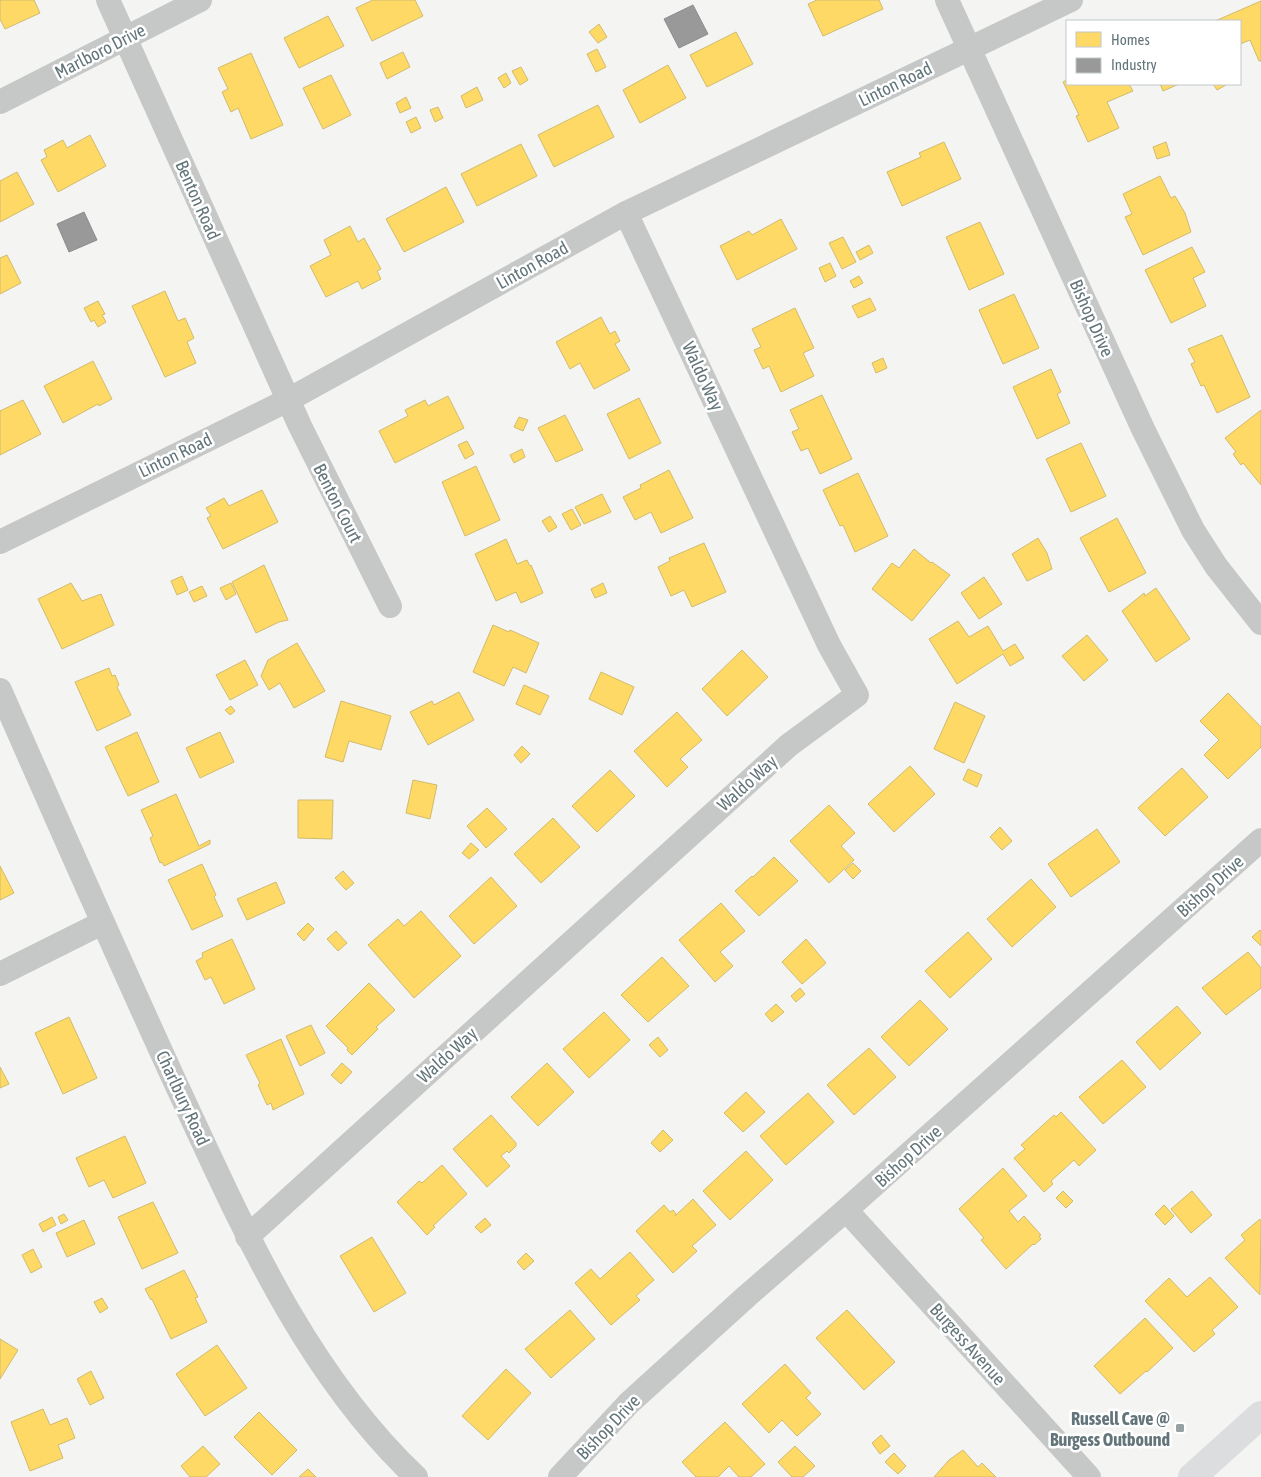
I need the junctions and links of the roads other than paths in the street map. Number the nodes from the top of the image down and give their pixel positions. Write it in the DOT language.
graph roads {
  1 [pos="108,0"];
  2 [pos="200,0"];
  3 [pos="947,0"];
  4 [pos="1071,0"];
  5 [pos="126,39"];
  6 [pos="970,49"];
  7 [pos="0,102"];
  8 [pos="626,213"];
  9 [pos="288,400"];
  10 [pos="0,542"];
  11 [pos="390,606"];
  12 [pos="1261,623"];
  13 [pos="0,690"];
  14 [pos="1261,840"];
  15 [pos="102,923"];
  16 [pos="0,974"];
  17 [pos="846,1210"];
  18 [pos="247,1237"];
  19 [pos="1261,1415"];
  20 [pos="416,1477"];
  21 [pos="560,1477"];
  22 [pos="1089,1477"];
  23 [pos="1192,1477"];
  1 -- 5 [label="street, Benton Road"];
  2 -- 5 [label="street, Marlboro Drive"];
  3 -- 6 [label="street, Bishop Drive"];
  4 -- 6 [label="street, Linton Road"];
  5 -- 7 [label="street, Marlboro Drive"];
  5 -- 9 [label="street, Benton Road"];
  6 -- 8 [label="street, Linton Road"];
  6 -- 12 [label="street, Bishop Drive"];
  8 -- 9 [label="street, Linton Road"];
  8 -- 18 [label="street, Waldo Way"];
  9 -- 10 [label="street, Linton Road"];
  9 -- 11 [label="street, Benton Court"];
  13 -- 15 [label="street, Charlbury Road"];
  14 -- 17 [label="street, Bishop Drive"];
  15 -- 16 [label="street"];
  15 -- 18 [label="street, Charlbury Road"];
  17 -- 21 [label="street, Bishop Drive"];
  17 -- 22 [label="street, Burgess Avenue"];
  18 -- 20 [label="street, Charlbury Road"];
  19 -- 23 [label="main road"];
}
